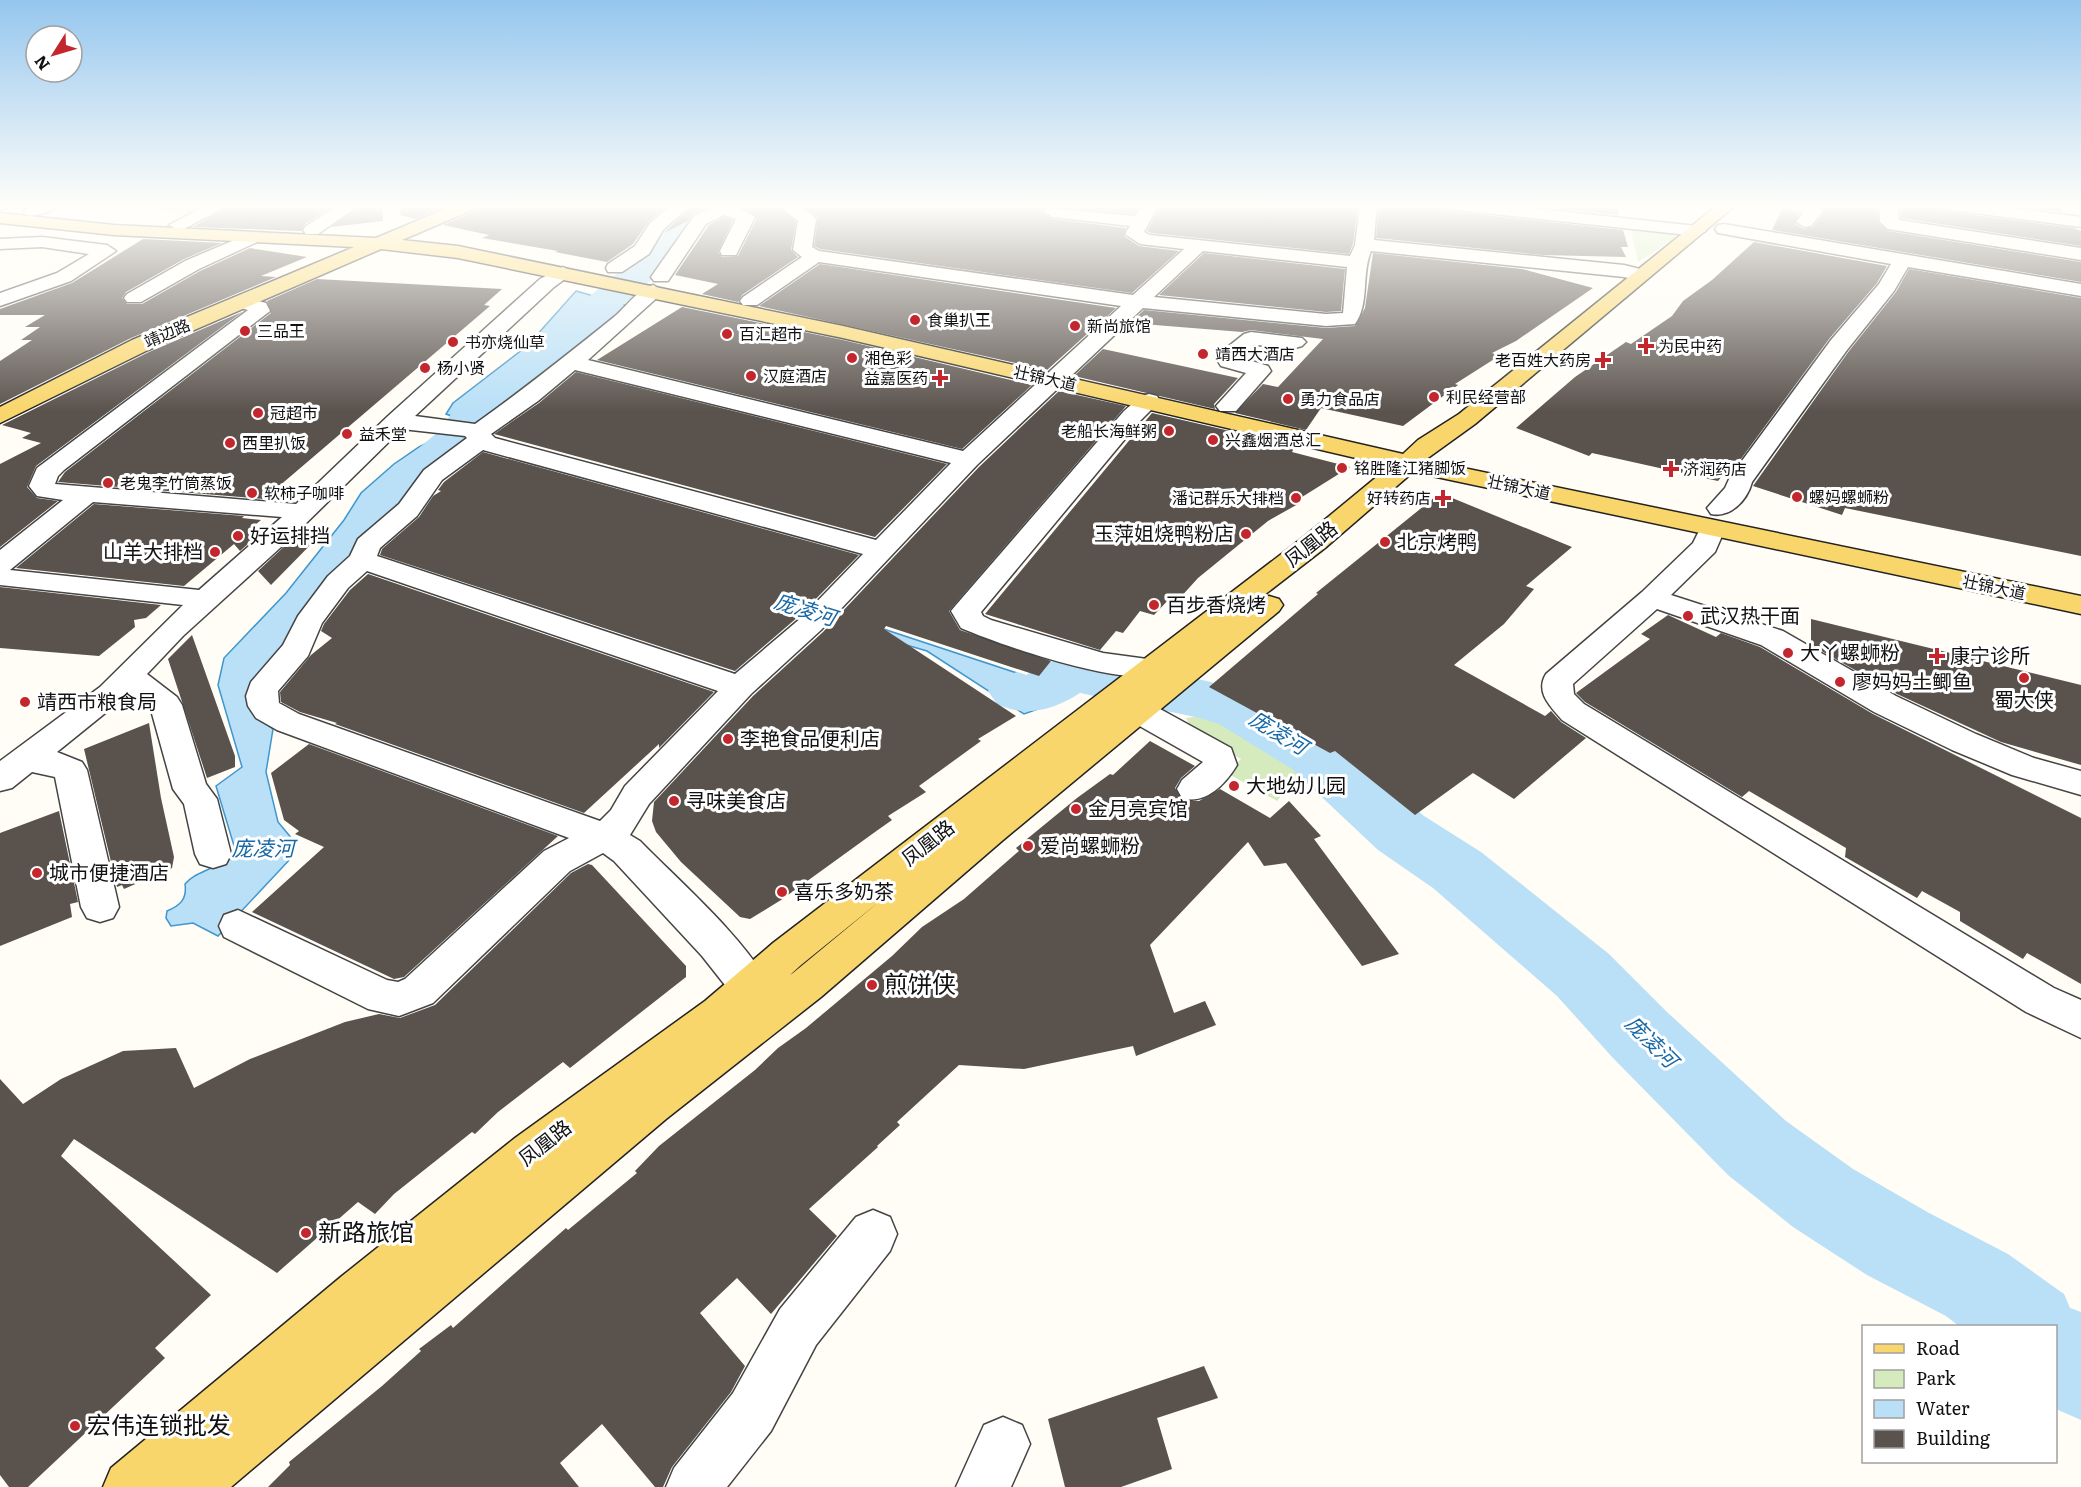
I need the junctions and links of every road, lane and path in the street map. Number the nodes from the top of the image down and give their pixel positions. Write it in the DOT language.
graph roads {
  1 [pos="71,273"];
  2 [pos="177,273"];
  3 [pos="294,273"];
  4 [pos="303,273"];
  5 [pos="557,273"];
  6 [pos="558,273"];
  7 [pos="594,273"];
  8 [pos="605,273"];
  9 [pos="667,273"];
  10 [pos="790,273"];
  11 [pos="941,273"];
  12 [pos="1169,273"];
  13 [pos="1358,273"];
  14 [pos="1634,273"];
  15 [pos="1670,273"];
  16 [pos="1895,273"];
  17 [pos="1982,273"];
  18 [pos="609,274"];
  19 [pos="1641,275"];
  20 [pos="0,283"];
  21 [pos="660,284"];
  22 [pos="29,287"];
  23 [pos="2081,290"];
  24 [pos="134,298"];
  25 [pos="0,300"];
  26 [pos="750,301"];
  27 [pos="1140,301"];
  28 [pos="240,302"];
  29 [pos="1296,342"];
  30 [pos="571,362"];
  31 [pos="1060,374"];
  32 [pos="1149,401"];
  33 [pos="1228,406"];
  34 [pos="0,407"];
  35 [pos="0,416"];
  36 [pos="396,421"];
  37 [pos="476,435"];
  38 [pos="1427,445"];
  39 [pos="1457,450"];
  40 [pos="968,460"];
  41 [pos="1504,460"];
  42 [pos="1408,462"];
  43 [pos="1434,469"];
  44 [pos="87,494"];
  45 [pos="289,510"];
  46 [pos="1716,518"];
  47 [pos="881,550"];
  48 [pos="362,560"];
  49 [pos="0,564"];
  50 [pos="0,577"];
  51 [pos="2081,583"];
  52 [pos="192,597"];
  53 [pos="1652,598"];
  54 [pos="2081,605"];
  55 [pos="131,673"];
  56 [pos="740,687"];
  57 [pos="1138,692"];
  58 [pos="8,767"];
  59 [pos="2081,783"];
  60 [pos="1194,789"];
  61 [pos="606,837"];
  62 [pos="213,854"];
  63 [pos="100,907"];
  64 [pos="238,926"];
  65 [pos="750,987"];
  66 [pos="2081,1020"];
  67 [pos="873,1234"];
  68 [pos="130,1487"];
  69 [pos="189,1487"];
  70 [pos="693,1487"];
  1 -- 22 [label="street"];
  2 -- 24 [label="street"];
  3 -- 34 [label="main road, 靖边路"];
  4 -- 28 [label="main road, 靖边路"];
  5 -- 45 [label="street"];
  6 -- 36 [label="street"];
  7 -- 18 [label="main road, 壮锦大道"];
  8 -- 18 [label="main road, 壮锦大道"];
  9 -- 21 [label="street"];
  10 -- 26 [label="street"];
  11 -- 27 [label="street"];
  12 -- 27 [label="street"];
  13 -- 27 [label="street"];
  14 -- 19 [label="street"];
  15 -- 39 [label="main road, 凤凰路"];
  16 -- 46 [label="street"];
  17 -- 23 [label="street"];
  18 -- 21 [label="main road, 壮锦大道"];
  19 -- 38 [label="main road, 凤凰路"];
  20 -- 22 [label="street"];
  21 -- 26 [label="main road, 壮锦大道"];
  21 -- 30 [label="street"];
  21 -- 31 [label="main road, 壮锦大道"];
  22 -- 25 [label="street"];
  26 -- 31 [label="main road, 壮锦大道"];
  27 -- 31 [label="street"];
  28 -- 35 [label="main road, 靖边路"];
  28 -- 44 [label="street"];
  29 -- 33 [label="street"];
  30 -- 37 [label="street"];
  30 -- 40 [label="street"];
  31 -- 32 [label="main road, 壮锦大道"];
  31 -- 33 [label="main road, 壮锦大道"];
  31 -- 40 [label="street"];
  32 -- 42 [label="main road, 壮锦大道"];
  32 -- 57 [label="street"];
  33 -- 38 [label="main road, 壮锦大道"];
  36 -- 37 [label="street"];
  36 -- 55 [label="street"];
  37 -- 47 [label="street"];
  37 -- 48 [label="street"];
  38 -- 39 [label="main road, 壮锦大道"];
  38 -- 42 [label="main road, 凤凰路"];
  39 -- 43 [label="main road, 凤凰路"];
  40 -- 47 [label="street"];
  41 -- 46 [label="main road, 壮锦大道"];
  42 -- 43 [label="main road, 壮锦大道"];
  42 -- 57 [label="main road, 凤凰路"];
  43 -- 46 [label="main road, 壮锦大道"];
  43 -- 57 [label="main road, 凤凰路"];
  44 -- 45 [label="street"];
  44 -- 49 [label="street"];
  45 -- 52 [label="street"];
  46 -- 51 [label="main road, 壮锦大道"];
  46 -- 53 [label="street"];
  46 -- 54 [label="main road, 壮锦大道"];
  47 -- 56 [label="street"];
  48 -- 56 [label="street"];
  48 -- 61 [label="street"];
  50 -- 52 [label="street"];
  52 -- 58 [label="street"];
  53 -- 59 [label="street"];
  53 -- 66 [label="street"];
  55 -- 58 [label="street"];
  55 -- 62 [label="street"];
  56 -- 61 [label="street"];
  57 -- 60 [label="street"];
  57 -- 65 [label="main road, 凤凰路"];
  57 -- 69 [label="main road, 凤凰路"];
  58 -- 63 [label="street"];
  61 -- 64 [label="street"];
  61 -- 65 [label="street"];
  65 -- 68 [label="main road, 凤凰路"];
  67 -- 70 [label="street"];
}
